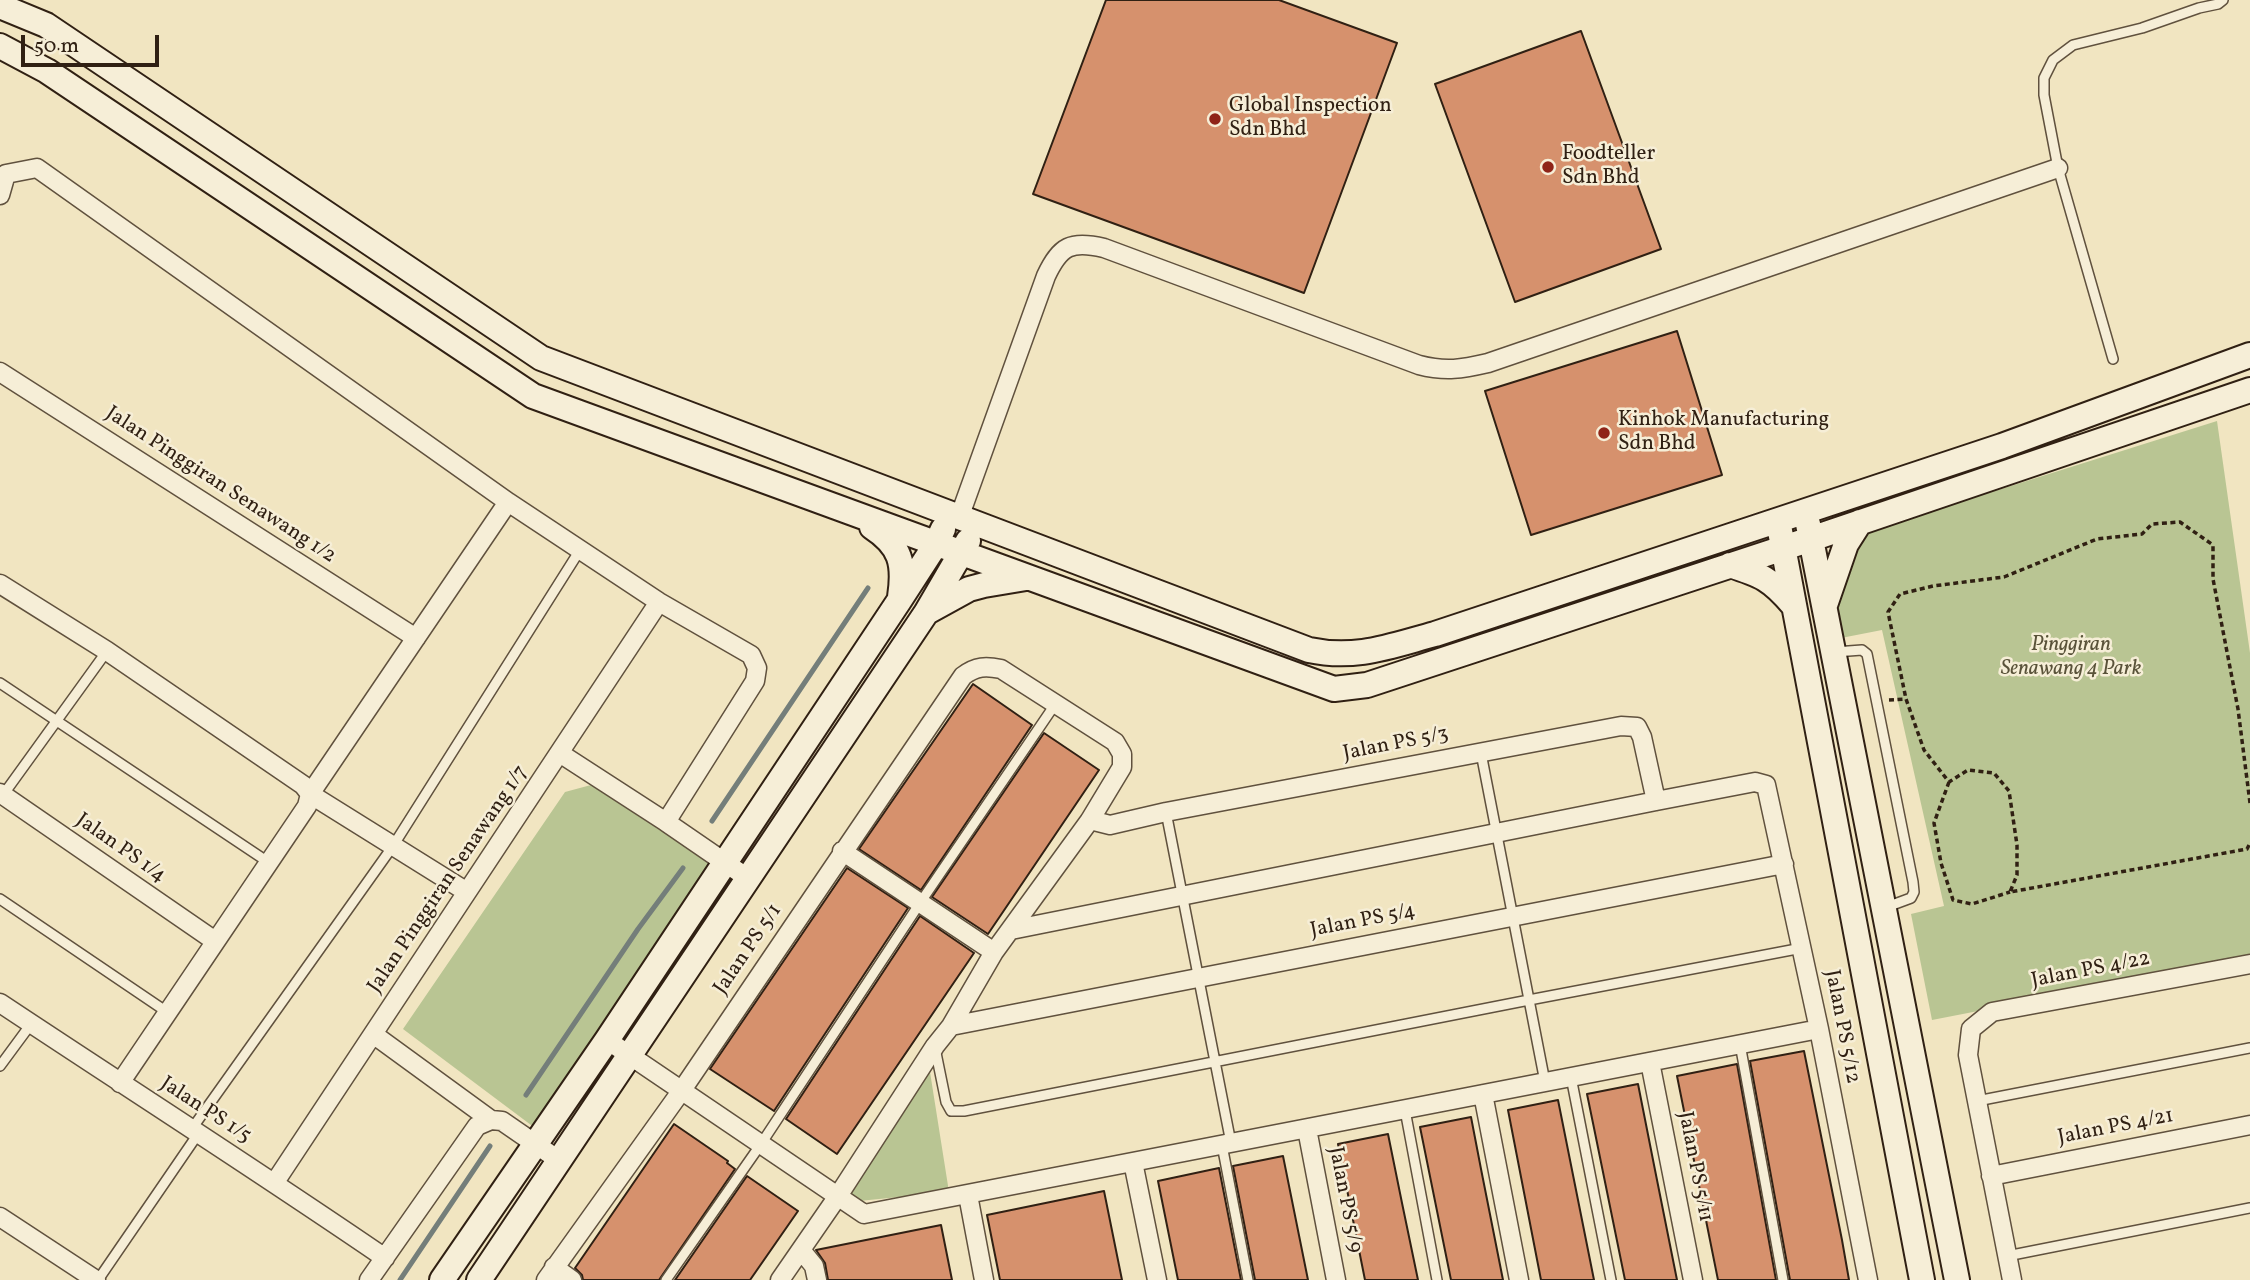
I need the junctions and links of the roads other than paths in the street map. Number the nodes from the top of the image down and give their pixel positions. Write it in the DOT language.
graph roads {
  1 [pos="2223,0"];
  2 [pos="0,6"];
  3 [pos="0,46"];
  4 [pos="2058,168"];
  5 [pos="0,195"];
  6 [pos="2250,355"];
  7 [pos="2113,359"];
  8 [pos="0,372"];
  9 [pos="2250,390"];
  10 [pos="508,502"];
  11 [pos="1805,510"];
  12 [pos="852,514"];
  13 [pos="961,519"];
  14 [pos="1777,519"];
  15 [pos="1860,523"];
  16 [pos="1811,539"];
  17 [pos="936,544"];
  18 [pos="1783,547"];
  19 [pos="580,550"];
  20 [pos="962,554"];
  21 [pos="1730,565"];
  22 [pos="1030,578"];
  23 [pos="0,584"];
  24 [pos="899,601"];
  25 [pos="659,602"];
  26 [pos="1793,605"];
  27 [pos="1824,606"];
  28 [pos="926,613"];
  29 [pos="416,638"];
  30 [pos="107,651"];
  31 [pos="1833,653"];
  32 [pos="0,682"];
  33 [pos="1056,703"];
  34 [pos="57,720"];
  35 [pos="1480,753"];
  36 [pos="561,754"];
  37 [pos="310,794"];
  38 [pos="1,796"];
  39 [pos="1656,801"];
  40 [pos="1166,812"];
  41 [pos="1090,820"];
  42 [pos="666,822"];
  43 [pos="1496,834"];
  44 [pos="393,846"];
  45 [pos="842,851"];
  46 [pos="268,862"];
  47 [pos="725,863"];
  48 [pos="1783,864"];
  49 [pos="749,879"];
  50 [pos="467,892"];
  51 [pos="1183,897"];
  52 [pos="0,899"];
  53 [pos="920,903"];
  54 [pos="1883,908"];
  55 [pos="1512,916"];
  56 [pos="1011,930"];
  57 [pos="215,942"];
  58 [pos="1802,948"];
  59 [pos="994,953"];
  60 [pos="2250,964"];
  61 [pos="1199,978"];
  62 [pos="1528,1000"];
  63 [pos="0,1003"];
  64 [pos="167,1012"];
  65 [pos="31,1024"];
  66 [pos="951,1026"];
  67 [pos="1819,1029"];
  68 [pos="373,1034"];
  69 [pos="607,1040"];
  70 [pos="1740,1044"];
  71 [pos="935,1046"];
  72 [pos="2250,1048"];
  73 [pos="631,1056"];
  74 [pos="1215,1062"];
  75 [pos="1650,1062"];
  76 [pos="0,1066"];
  77 [pos="1571,1077"];
  78 [pos="1545,1082"];
  79 [pos="120,1083"];
  80 [pos="682,1090"];
  81 [pos="1483,1094"];
  82 [pos="1977,1101"];
  83 [pos="1405,1110"];
  84 [pos="491,1120"];
  85 [pos="2250,1125"];
  86 [pos="1307,1129"];
  87 [pos="195,1132"];
  88 [pos="536,1144"];
  89 [pos="761,1144"];
  90 [pos="1226,1144"];
  91 [pos="560,1161"];
  92 [pos="1133,1162"];
  93 [pos="1991,1176"];
  94 [pos="275,1182"];
  95 [pos="968,1195"];
  96 [pos="838,1196"];
  97 [pos="2250,1208"];
  98 [pos="0,1217"];
  99 [pos="801,1250"];
  100 [pos="2007,1256"];
  101 [pos="385,1258"];
  102 [pos="550,1274"];
  103 [pos="97,1280"];
  104 [pos="369,1280"];
  105 [pos="442,1280"];
  106 [pos="479,1280"];
  107 [pos="572,1280"];
  108 [pos="666,1280"];
  109 [pos="780,1280"];
  110 [pos="817,1280"];
  111 [pos="984,1280"];
  112 [pos="1157,1280"];
  113 [pos="1248,1280"];
  114 [pos="1336,1280"];
  115 [pos="1437,1280"];
  116 [pos="1519,1280"];
  117 [pos="1611,1280"];
  118 [pos="1693,1280"];
  119 [pos="1783,1280"];
  120 [pos="1868,1280"];
  121 [pos="1922,1280"];
  122 [pos="1957,1280"];
  123 [pos="2012,1280"];
  1 -- 4 [label="lane"];
  2 -- 13 [label="street"];
  3 -- 12 [label="street"];
  4 -- 7 [label="lane"];
  4 -- 13 [label="street"];
  5 -- 10 [label="street"];
  6 -- 11 [label="street"];
  8 -- 29 [label="street, Jalan Pinggiran Senawang 1/2"];
  9 -- 15 [label="street"];
  10 -- 19 [label="street"];
  10 -- 29 [label="street"];
  11 -- 14 [label="street"];
  11 -- 16 [label="street"];
  12 -- 17 [label="street"];
  12 -- 24 [label="street"];
  13 -- 14 [label="street"];
  13 -- 17 [label="street"];
  13 -- 20 [label="street"];
  14 -- 18 [label="street"];
  15 -- 16 [label="street"];
  15 -- 27 [label="street"];
  16 -- 18 [label="street"];
  16 -- 27 [label="street"];
  17 -- 20 [label="street"];
  17 -- 24 [label="street"];
  18 -- 21 [label="street"];
  18 -- 26 [label="street"];
  19 -- 25 [label="street"];
  19 -- 44 [label="lane"];
  20 -- 22 [label="street"];
  20 -- 28 [label="street"];
  21 -- 22 [label="street"];
  21 -- 26 [label="street"];
  22 -- 28 [label="street"];
  23 -- 30 [label="street"];
  24 -- 47 [label="street"];
  25 -- 36 [label="street, Jalan Pinggiran Senawang 1/7"];
  25 -- 42 [label="street"];
  26 -- 121 [label="street"];
  27 -- 31 [label="street"];
  28 -- 49 [label="street"];
  29 -- 37 [label="street"];
  30 -- 34 [label="lane"];
  30 -- 37 [label="street"];
  31 -- 54 [label="street"];
  31 -- 54 [label="lane"];
  32 -- 34 [label="lane"];
  33 -- 41 [label="street"];
  33 -- 45 [label="street, Jalan PS 5/1"];
  33 -- 53 [label="lane"];
  34 -- 38 [label="lane"];
  34 -- 46 [label="lane"];
  35 -- 39 [label="street, Jalan PS 5/3"];
  35 -- 40 [label="street, Jalan PS 5/3"];
  35 -- 43 [label="lane"];
  36 -- 42 [label="street"];
  36 -- 50 [label="street, Jalan Pinggiran Senawang 1/7"];
  37 -- 44 [label="street"];
  37 -- 46 [label="street"];
  38 -- 57 [label="street, Jalan PS 1/4"];
  39 -- 43 [label="street"];
  39 -- 48 [label="street, Jalan PS 5/12"];
  40 -- 41 [label="street, Jalan PS 5/3"];
  40 -- 51 [label="lane"];
  41 -- 56 [label="street"];
  42 -- 47 [label="street"];
  43 -- 51 [label="street"];
  43 -- 55 [label="lane"];
  44 -- 50 [label="street"];
  44 -- 87 [label="lane"];
  45 -- 53 [label="street"];
  45 -- 80 [label="street, Jalan PS 5/1"];
  46 -- 57 [label="street"];
  47 -- 49 [label="street"];
  47 -- 69 [label="street"];
  48 -- 55 [label="street, Jalan PS 5/4"];
  48 -- 58 [label="street, Jalan PS 5/12"];
  49 -- 73 [label="street"];
  50 -- 68 [label="street, Jalan Pinggiran Senawang 1/7"];
  51 -- 56 [label="street"];
  51 -- 61 [label="lane"];
  52 -- 64 [label="lane"];
  53 -- 59 [label="street"];
  53 -- 89 [label="lane"];
  54 -- 122 [label="street"];
  55 -- 61 [label="street, Jalan PS 5/4"];
  55 -- 62 [label="lane"];
  56 -- 59 [label="street"];
  57 -- 64 [label="street"];
  58 -- 62 [label="lane"];
  58 -- 67 [label="street, Jalan PS 5/12"];
  59 -- 66 [label="street"];
  60 -- 82 [label="street, Jalan PS 4/22"];
  61 -- 66 [label="street, Jalan PS 5/4"];
  61 -- 74 [label="lane"];
  62 -- 74 [label="lane"];
  62 -- 78 [label="lane"];
  63 -- 65 [label="street, Jalan PS 1/5"];
  64 -- 79 [label="street"];
  65 -- 76 [label="lane"];
  65 -- 79 [label="street, Jalan PS 1/5"];
  66 -- 71 [label="street"];
  67 -- 70 [label="street"];
  67 -- 120 [label="street, Jalan PS 5/12"];
  68 -- 84 [label="street"];
  68 -- 94 [label="street, Jalan Pinggiran Senawang 1/7"];
  69 -- 73 [label="street"];
  69 -- 88 [label="street"];
  70 -- 75 [label="street"];
  70 -- 119 [label="lane"];
  71 -- 74 [label="lane"];
  71 -- 96 [label="street"];
  72 -- 82 [label="lane"];
  73 -- 80 [label="street"];
  73 -- 91 [label="street"];
  74 -- 90 [label="lane"];
  75 -- 77 [label="street"];
  75 -- 118 [label="street, Jalan PS 5/11"];
  77 -- 78 [label="street"];
  77 -- 117 [label="lane"];
  78 -- 81 [label="street"];
  79 -- 87 [label="street, Jalan PS 1/5"];
  80 -- 89 [label="street"];
  80 -- 102 [label="street, Jalan PS 5/1"];
  81 -- 83 [label="street"];
  81 -- 116 [label="street"];
  82 -- 93 [label="street"];
  83 -- 86 [label="street"];
  83 -- 115 [label="lane"];
  84 -- 88 [label="street"];
  84 -- 101 [label="street"];
  85 -- 93 [label="street, Jalan PS 4/21"];
  86 -- 90 [label="street"];
  86 -- 114 [label="street, Jalan PS 5/9"];
  87 -- 94 [label="street, Jalan PS 1/5"];
  87 -- 103 [label="lane"];
  88 -- 91 [label="street"];
  88 -- 105 [label="street"];
  89 -- 96 [label="street"];
  89 -- 108 [label="lane"];
  90 -- 92 [label="street"];
  90 -- 113 [label="lane"];
  91 -- 106 [label="street"];
  92 -- 95 [label="street"];
  92 -- 112 [label="street"];
  93 -- 100 [label="street"];
  94 -- 101 [label="street, Jalan PS 1/5"];
  95 -- 96 [label="street"];
  95 -- 111 [label="street"];
  96 -- 99 [label="street"];
  97 -- 100 [label="lane"];
  98 -- 103 [label="street"];
  99 -- 109 [label="street"];
  99 -- 110 [label="street"];
  100 -- 123 [label="street"];
  101 -- 104 [label="street"];
  102 -- 107 [label="street"];
}
